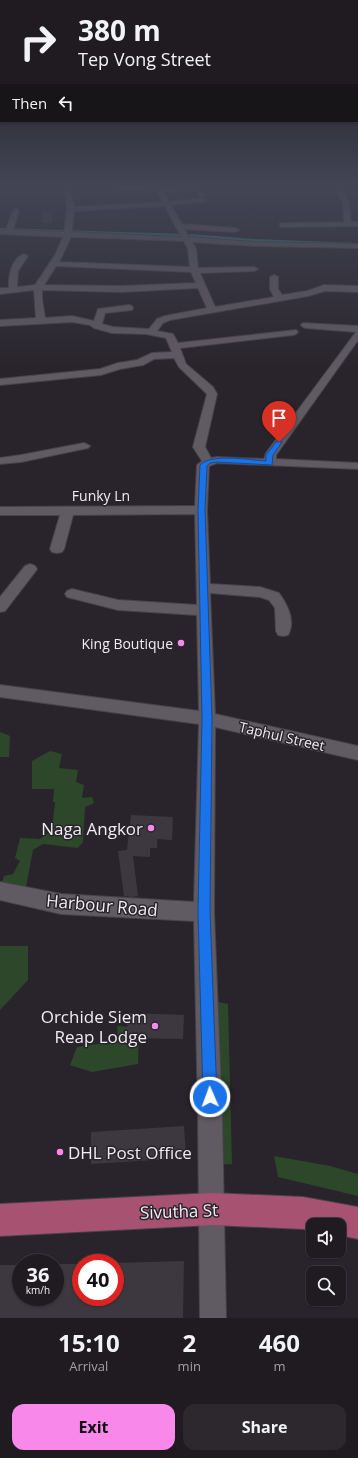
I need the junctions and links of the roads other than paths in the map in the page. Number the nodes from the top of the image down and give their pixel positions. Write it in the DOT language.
graph roads {
  1 [pos="62,248"];
  2 [pos="191,248"];
  3 [pos="24,256"];
  4 [pos="54,264"];
  5 [pos="254,269"];
  6 [pos="195,271"];
  7 [pos="274,277"];
  8 [pos="200,285"];
  9 [pos="39,287"];
  10 [pos="13,289"];
  11 [pos="358,289"];
  12 [pos="0,291"];
  13 [pos="279,298"];
  14 [pos="129,308"];
  15 [pos="212,310"];
  16 [pos="41,320"];
  17 [pos="0,323"];
  18 [pos="306,325"];
  19 [pos="97,326"];
  20 [pos="358,329"];
  21 [pos="151,332"];
  22 [pos="294,332"];
  23 [pos="358,334"];
  24 [pos="175,346"];
  25 [pos="0,382"];
  26 [pos="84,446"];
  27 [pos="0,461"];
  28 [pos="208,462"];
  29 [pos="270,463"];
  30 [pos="358,466"];
  31 [pos="68,510"];
  32 [pos="201,510"];
  33 [pos="0,511"];
  34 [pos="57,549"];
  35 [pos="30,569"];
  36 [pos="203,588"];
  37 [pos="72,594"];
  38 [pos="0,607"];
  39 [pos="203,610"];
  40 [pos="283,631"];
  41 [pos="0,691"];
  42 [pos="207,719"];
  43 [pos="358,753"];
  44 [pos="0,891"];
  45 [pos="204,912"];
  46 [pos="212,1209"];
  47 [pos="0,1220"];
  48 [pos="358,1223"];
  49 [pos="213,1318"];
  1 -- 4 [label="street"];
  2 -- 6 [label="street"];
  3 -- 10 [label="street"];
  4 -- 6 [label="street"];
  4 -- 9 [label="street"];
  5 -- 6 [label="street"];
  6 -- 8 [label="street"];
  7 -- 13 [label="street"];
  8 -- 9 [label="street"];
  8 -- 15 [label="street"];
  9 -- 10 [label="street"];
  9 -- 16 [label="street"];
  10 -- 12 [label="street"];
  11 -- 13 [label="street"];
  13 -- 15 [label="street"];
  14 -- 19 [label="street"];
  15 -- 21 [label="street"];
  16 -- 17 [label="street"];
  16 -- 19 [label="street"];
  18 -- 20 [label="street"];
  19 -- 21 [label="street"];
  21 -- 24 [label="street"];
  22 -- 24 [label="street"];
  23 -- 29 [label="street"];
  24 -- 25 [label="street"];
  24 -- 28 [label="street"];
  26 -- 27 [label="street"];
  28 -- 29 [label="street"];
  28 -- 32 [label="street"];
  29 -- 30 [label="street"];
  31 -- 32 [label="street, Funky Ln"];
  31 -- 33 [label="street, Funky Ln"];
  31 -- 34 [label="street"];
  32 -- 36 [label="street"];
  35 -- 38 [label="street"];
  36 -- 39 [label="street"];
  36 -- 40 [label="street"];
  37 -- 39 [label="street"];
  39 -- 42 [label="street"];
  41 -- 42 [label="street, Taphul Street"];
  42 -- 43 [label="street, Taphul Street"];
  42 -- 45 [label="street"];
  44 -- 45 [label="street, Harbour Road"];
  45 -- 46 [label="street"];
  46 -- 47 [label="main road, Sivutha St"];
  46 -- 48 [label="main road, Sivutha St"];
  46 -- 49 [label="street"];
}
